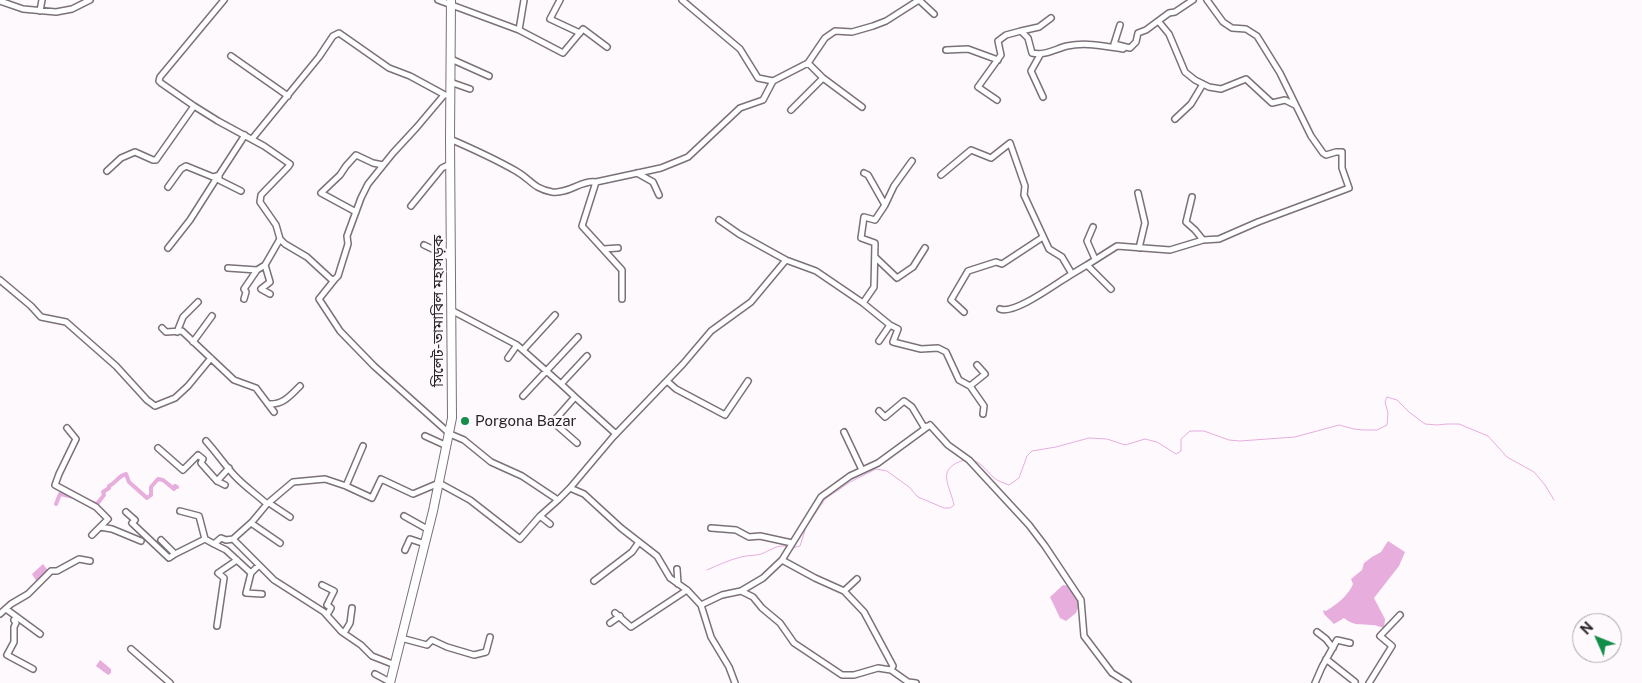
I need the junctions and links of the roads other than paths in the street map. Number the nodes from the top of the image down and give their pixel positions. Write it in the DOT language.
graph roads {
  1 [pos="42,0"];
  2 [pos="90,0"];
  3 [pos="224,0"];
  4 [pos="438,0"];
  5 [pos="524,0"];
  6 [pos="560,0"];
  7 [pos="682,0"];
  8 [pos="919,0"];
  9 [pos="1192,0"];
  10 [pos="1207,0"];
  11 [pos="2,1"];
  12 [pos="451,2"];
  13 [pos="40,11"];
  14 [pos="934,14"];
  15 [pos="1051,18"];
  16 [pos="1159,22"];
  17 [pos="1120,25"];
  18 [pos="519,30"];
  19 [pos="1021,31"];
  20 [pos="580,33"];
  21 [pos="607,47"];
  22 [pos="1125,47"];
  23 [pos="946,50"];
  24 [pos="1040,55"];
  25 [pos="231,56"];
  26 [pos="451,59"];
  27 [pos="998,60"];
  28 [pos="808,63"];
  29 [pos="489,76"];
  30 [pos="823,78"];
  31 [pos="773,81"];
  32 [pos="450,82"];
  33 [pos="1203,84"];
  34 [pos="470,89"];
  35 [pos="447,94"];
  36 [pos="288,96"];
  37 [pos="1043,97"];
  38 [pos="997,100"];
  39 [pos="1296,105"];
  40 [pos="194,106"];
  41 [pos="862,108"];
  42 [pos="792,110"];
  43 [pos="1175,120"];
  44 [pos="245,135"];
  45 [pos="252,139"];
  46 [pos="450,139"];
  47 [pos="168,145"];
  48 [pos="173,150"];
  49 [pos="912,161"];
  50 [pos="450,164"];
  51 [pos="383,165"];
  52 [pos="107,171"];
  53 [pos="637,173"];
  54 [pos="864,173"];
  55 [pos="219,175"];
  56 [pos="941,176"];
  57 [pos="596,182"];
  58 [pos="168,187"];
  59 [pos="241,191"];
  60 [pos="1138,193"];
  61 [pos="659,195"];
  62 [pos="1192,196"];
  63 [pos="885,205"];
  64 [pos="410,206"];
  65 [pos="356,212"];
  66 [pos="719,220"];
  67 [pos="1093,227"];
  68 [pos="1043,236"];
  69 [pos="280,238"];
  70 [pos="1203,240"];
  71 [pos="424,246"];
  72 [pos="168,248"];
  73 [pos="618,248"];
  74 [pos="925,248"];
  75 [pos="1139,248"];
  76 [pos="604,249"];
  77 [pos="874,257"];
  78 [pos="451,258"];
  79 [pos="1095,259"];
  80 [pos="786,260"];
  81 [pos="265,265"];
  82 [pos="1087,265"];
  83 [pos="228,268"];
  84 [pos="257,270"];
  85 [pos="1072,274"];
  86 [pos="335,279"];
  87 [pos="0,280"];
  88 [pos="1111,289"];
  89 [pos="270,294"];
  90 [pos="244,299"];
  91 [pos="622,299"];
  92 [pos="198,302"];
  93 [pos="863,303"];
  94 [pos="1000,309"];
  95 [pos="452,310"];
  96 [pos="964,312"];
  97 [pos="555,314"];
  98 [pos="212,316"];
  99 [pos="890,325"];
  100 [pos="162,328"];
  101 [pos="177,332"];
  102 [pos="578,337"];
  103 [pos="879,341"];
  104 [pos="193,342"];
  105 [pos="517,345"];
  106 [pos="523,350"];
  107 [pos="587,356"];
  108 [pos="212,358"];
  109 [pos="508,358"];
  110 [pos="977,365"];
  111 [pos="547,372"];
  112 [pos="667,381"];
  113 [pos="748,381"];
  114 [pos="561,384"];
  115 [pos="300,386"];
  116 [pos="970,386"];
  117 [pos="523,396"];
  118 [pos="575,397"];
  119 [pos="268,404"];
  120 [pos="879,411"];
  121 [pos="274,412"];
  122 [pos="983,414"];
  123 [pos="930,425"];
  124 [pos="67,428"];
  125 [pos="844,432"];
  126 [pos="450,434"];
  127 [pos="616,434"];
  128 [pos="425,436"];
  129 [pos="206,441"];
  130 [pos="577,444"];
  131 [pos="363,446"];
  132 [pos="447,446"];
  133 [pos="158,448"];
  134 [pos="229,468"];
  135 [pos="862,470"];
  136 [pos="217,481"];
  137 [pos="439,483"];
  138 [pos="225,486"];
  139 [pos="346,486"];
  140 [pos="570,488"];
  141 [pos="558,500"];
  142 [pos="268,503"];
  143 [pos="180,511"];
  144 [pos="126,512"];
  145 [pos="404,516"];
  146 [pos="540,516"];
  147 [pos="290,517"];
  148 [pos="251,522"];
  149 [pos="550,524"];
  150 [pos="100,528"];
  151 [pos="711,528"];
  152 [pos="429,530"];
  153 [pos="92,535"];
  154 [pos="145,535"];
  155 [pos="205,539"];
  156 [pos="233,539"];
  157 [pos="161,540"];
  158 [pos="141,541"];
  159 [pos="639,542"];
  160 [pos="280,543"];
  161 [pos="792,543"];
  162 [pos="214,544"];
  163 [pos="425,544"];
  164 [pos="137,548"];
  165 [pos="405,550"];
  166 [pos="175,554"];
  167 [pos="237,560"];
  168 [pos="782,560"];
  169 [pos="90,561"];
  170 [pos="259,565"];
  171 [pos="677,569"];
  172 [pos="251,573"];
  173 [pos="857,579"];
  174 [pos="594,581"];
  175 [pos="678,584"];
  176 [pos="322,585"];
  177 [pos="687,590"];
  178 [pos="741,591"];
  179 [pos="844,592"];
  180 [pos="262,594"];
  181 [pos="701,605"];
  182 [pos="352,608"];
  183 [pos="6,609"];
  184 [pos="0,614"];
  185 [pos="327,615"];
  186 [pos="1400,615"];
  187 [pos="16,617"];
  188 [pos="610,623"];
  189 [pos="217,626"];
  190 [pos="1317,632"];
  191 [pos="344,633"];
  192 [pos="40,634"];
  193 [pos="402,635"];
  194 [pos="490,637"];
  195 [pos="1350,643"];
  196 [pos="1333,648"];
  197 [pos="131,649"];
  198 [pos="1326,658"];
  199 [pos="394,665"];
  200 [pos="33,669"];
  201 [pos="891,670"];
  202 [pos="375,674"];
  203 [pos="1355,682"];
  204 [pos="170,683"];
  205 [pos="390,683"];
  206 [pos="735,683"];
  207 [pos="916,683"];
  208 [pos="1128,683"];
  209 [pos="1315,683"];
  210 [pos="1369,683"];
  1 -- 13 [label="street"];
  2 -- 13 [label="street"];
  3 -- 40 [label="street"];
  4 -- 12 [label="street"];
  5 -- 18 [label="street"];
  6 -- 20 [label="street"];
  7 -- 31 [label="street"];
  8 -- 14 [label="street"];
  8 -- 28 [label="street"];
  9 -- 16 [label="street"];
  10 -- 39 [label="street"];
  11 -- 13 [label="street"];
  12 -- 18 [label="street"];
  12 -- 26 [label="highway, সিলেট-তামাবিল মহাসড়ক"];
  15 -- 19 [label="street"];
  16 -- 22 [label="street"];
  16 -- 33 [label="street"];
  17 -- 22 [label="street"];
  18 -- 20 [label="street"];
  19 -- 24 [label="street"];
  19 -- 27 [label="street"];
  20 -- 21 [label="street"];
  22 -- 24 [label="street"];
  23 -- 27 [label="street"];
  24 -- 37 [label="street"];
  25 -- 36 [label="street"];
  26 -- 29 [label="street"];
  26 -- 32 [label="highway, সিলেট-তামাবিল মহাসড়ক"];
  27 -- 38 [label="street"];
  28 -- 30 [label="street"];
  28 -- 31 [label="street"];
  30 -- 41 [label="street"];
  30 -- 42 [label="street"];
  31 -- 53 [label="street"];
  32 -- 34 [label="street"];
  32 -- 35 [label="highway, সিলেট-তামাবিল মহাসড়ক"];
  33 -- 39 [label="street"];
  33 -- 43 [label="street"];
  35 -- 36 [label="street"];
  35 -- 46 [label="highway, সিলেট-তামাবিল মহাসড়ক"];
  35 -- 51 [label="street"];
  36 -- 45 [label="street"];
  39 -- 70 [label="street"];
  40 -- 44 [label="street"];
  40 -- 47 [label="street"];
  44 -- 45 [label="street"];
  44 -- 55 [label="street"];
  45 -- 69 [label="street"];
  46 -- 50 [label="highway, সিলেট-তামাবিল মহাসড়ক"];
  46 -- 57 [label="street"];
  47 -- 48 [label="street"];
  47 -- 52 [label="street"];
  49 -- 63 [label="street"];
  50 -- 64 [label="street"];
  50 -- 78 [label="highway, সিলেট-তামাবিল মহাসড়ক"];
  51 -- 65 [label="street"];
  51 -- 65 [label="street"];
  53 -- 57 [label="street"];
  53 -- 61 [label="street"];
  54 -- 63 [label="street"];
  55 -- 58 [label="street"];
  55 -- 59 [label="street"];
  55 -- 72 [label="street"];
  56 -- 68 [label="street"];
  57 -- 76 [label="street"];
  60 -- 75 [label="street"];
  62 -- 70 [label="street"];
  63 -- 77 [label="street"];
  65 -- 86 [label="street"];
  66 -- 80 [label="street"];
  67 -- 79 [label="street"];
  68 -- 85 [label="street"];
  68 -- 96 [label="street"];
  69 -- 81 [label="street"];
  69 -- 86 [label="street"];
  70 -- 75 [label="street"];
  71 -- 78 [label="street"];
  73 -- 76 [label="street"];
  74 -- 77 [label="street"];
  75 -- 79 [label="street"];
  76 -- 91 [label="street"];
  77 -- 93 [label="street"];
  78 -- 95 [label="highway, সিলেট-তামাবিল মহাসড়ক"];
  79 -- 82 [label="street"];
  80 -- 93 [label="street"];
  80 -- 112 [label="street"];
  81 -- 84 [label="street"];
  81 -- 89 [label="street"];
  82 -- 85 [label="street"];
  82 -- 88 [label="street"];
  83 -- 84 [label="street"];
  84 -- 90 [label="street"];
  85 -- 94 [label="street"];
  86 -- 126 [label="street"];
  87 -- 108 [label="street"];
  92 -- 101 [label="street"];
  93 -- 99 [label="street"];
  95 -- 105 [label="street"];
  95 -- 126 [label="highway, সিলেট-তামাবিল মহাসড়ক"];
  97 -- 106 [label="street"];
  98 -- 104 [label="street"];
  99 -- 103 [label="street"];
  99 -- 116 [label="street"];
  100 -- 101 [label="street"];
  101 -- 104 [label="street"];
  102 -- 111 [label="street"];
  104 -- 108 [label="street"];
  105 -- 106 [label="street"];
  105 -- 109 [label="street"];
  106 -- 111 [label="street"];
  107 -- 114 [label="street"];
  108 -- 119 [label="street"];
  110 -- 116 [label="street"];
  111 -- 114 [label="street"];
  111 -- 117 [label="street"];
  112 -- 113 [label="street"];
  112 -- 127 [label="street"];
  114 -- 118 [label="street"];
  115 -- 119 [label="street"];
  116 -- 122 [label="street"];
  118 -- 127 [label="street"];
  118 -- 130 [label="street"];
  119 -- 121 [label="street"];
  120 -- 123 [label="street"];
  123 -- 135 [label="street"];
  123 -- 208 [label="street"];
  124 -- 150 [label="street"];
  125 -- 135 [label="street"];
  126 -- 132 [label="highway, সিলেট-তামাবিল মহাসড়ক"];
  126 -- 141 [label="street"];
  127 -- 140 [label="street"];
  128 -- 132 [label="street"];
  129 -- 134 [label="street"];
  131 -- 139 [label="street"];
  132 -- 137 [label="highway, সিলেট-তামাবিল মহাসড়ক"];
  133 -- 136 [label="street"];
  134 -- 136 [label="street"];
  134 -- 142 [label="street"];
  135 -- 161 [label="street"];
  136 -- 138 [label="street"];
  137 -- 139 [label="street"];
  137 -- 146 [label="street"];
  137 -- 152 [label="highway, সিলেট-তামাবিল মহাসড়ক"];
  139 -- 142 [label="street"];
  140 -- 141 [label="street"];
  140 -- 159 [label="street"];
  141 -- 146 [label="street"];
  142 -- 147 [label="street"];
  142 -- 148 [label="street"];
  143 -- 155 [label="street"];
  144 -- 154 [label="street"];
  145 -- 152 [label="street"];
  146 -- 149 [label="street"];
  148 -- 156 [label="street"];
  148 -- 160 [label="street"];
  150 -- 153 [label="street"];
  150 -- 158 [label="street"];
  151 -- 161 [label="street"];
  152 -- 163 [label="highway, সিলেট-তামাবিল মহাসড়ক"];
  154 -- 158 [label="street"];
  154 -- 166 [label="street"];
  155 -- 162 [label="street"];
  155 -- 166 [label="street"];
  156 -- 162 [label="street"];
  156 -- 170 [label="street"];
  157 -- 166 [label="street"];
  158 -- 164 [label="street"];
  159 -- 174 [label="street"];
  159 -- 175 [label="street"];
  161 -- 168 [label="street"];
  162 -- 167 [label="street"];
  163 -- 165 [label="street"];
  163 -- 193 [label="highway, সিলেট-তামাবিল মহাসড়ক"];
  167 -- 172 [label="street"];
  167 -- 189 [label="street"];
  168 -- 178 [label="street"];
  168 -- 179 [label="street"];
  169 -- 183 [label="street"];
  170 -- 172 [label="street"];
  170 -- 185 [label="street"];
  171 -- 175 [label="street"];
  172 -- 180 [label="street"];
  173 -- 179 [label="street"];
  175 -- 177 [label="street"];
  176 -- 185 [label="street"];
  177 -- 181 [label="street"];
  177 -- 188 [label="street"];
  178 -- 181 [label="street"];
  178 -- 201 [label="street"];
  179 -- 201 [label="street"];
  181 -- 206 [label="street"];
  182 -- 191 [label="street"];
  183 -- 184 [label="street"];
  183 -- 187 [label="street"];
  185 -- 191 [label="street"];
  186 -- 210 [label="street"];
  187 -- 192 [label="street"];
  187 -- 200 [label="street"];
  190 -- 196 [label="street"];
  191 -- 199 [label="street"];
  193 -- 194 [label="street"];
  193 -- 199 [label="highway, সিলেট-তামাবিল মহাসড়ক"];
  195 -- 196 [label="street"];
  196 -- 198 [label="street"];
  197 -- 204 [label="street"];
  198 -- 203 [label="street"];
  198 -- 209 [label="street"];
  199 -- 205 [label="highway, সিলেট-তামাবিল মহাসড়ক"];
  201 -- 207 [label="street"];
  202 -- 205 [label="street"];
}
